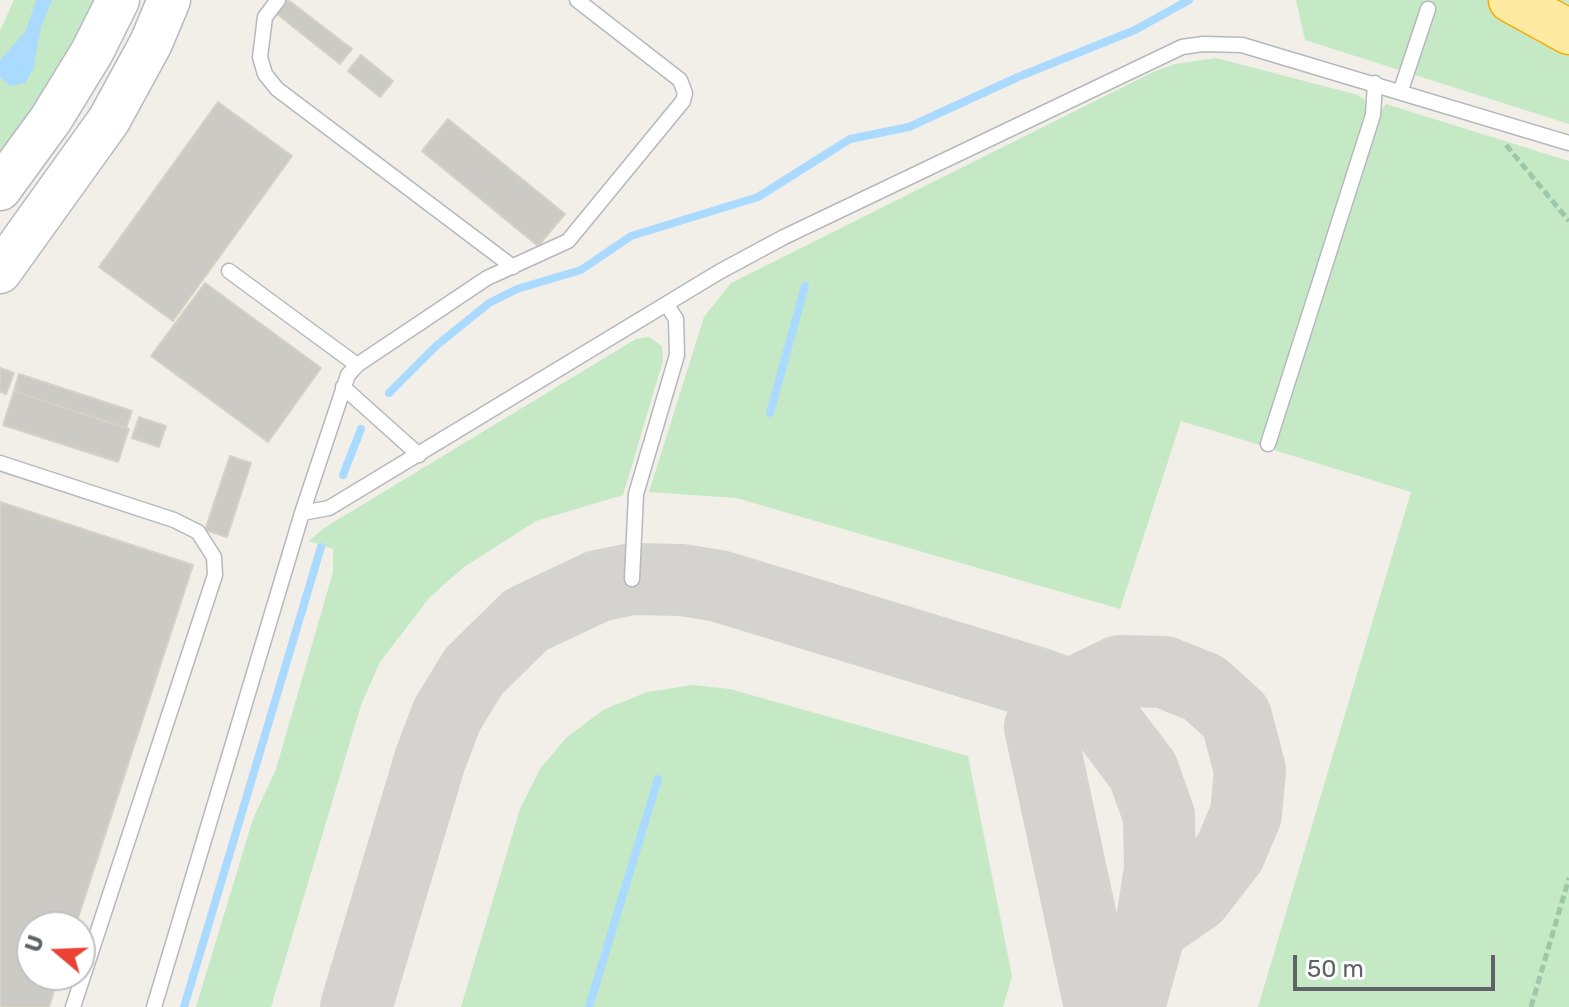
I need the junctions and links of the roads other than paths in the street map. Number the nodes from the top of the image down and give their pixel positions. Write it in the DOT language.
graph roads {
  1 [pos="118,0"];
  2 [pos="169,0"];
  3 [pos="278,0"];
  4 [pos="577,0"];
  5 [pos="1511,0"];
  6 [pos="1428,9"];
  7 [pos="1569,32"];
  8 [pos="1375,83"];
  9 [pos="1401,90"];
  10 [pos="1569,143"];
  11 [pos="0,189"];
  12 [pos="513,267"];
  13 [pos="229,271"];
  14 [pos="0,272"];
  15 [pos="667,305"];
  16 [pos="357,365"];
  17 [pos="343,387"];
  18 [pos="1268,444"];
  19 [pos="419,455"];
  20 [pos="0,463"];
  21 [pos="302,513"];
  22 [pos="632,579"];
  23 [pos="73,1007"];
  24 [pos="154,1007"];
  1 -- 11 [label="main road"];
  2 -- 14 [label="main road"];
  3 -- 12 [label="lane"];
  4 -- 12 [label="lane"];
  5 -- 7 [label="highway"];
  6 -- 9 [label="lane"];
  8 -- 9 [label="lane"];
  8 -- 15 [label="lane"];
  8 -- 18 [label="lane"];
  9 -- 10 [label="lane"];
  12 -- 16 [label="lane"];
  13 -- 16 [label="lane"];
  15 -- 19 [label="lane"];
  15 -- 22 [label="lane"];
  16 -- 17 [label="lane"];
  17 -- 19 [label="lane"];
  17 -- 21 [label="lane"];
  19 -- 21 [label="lane"];
  20 -- 23 [label="lane"];
  21 -- 24 [label="lane"];
}
